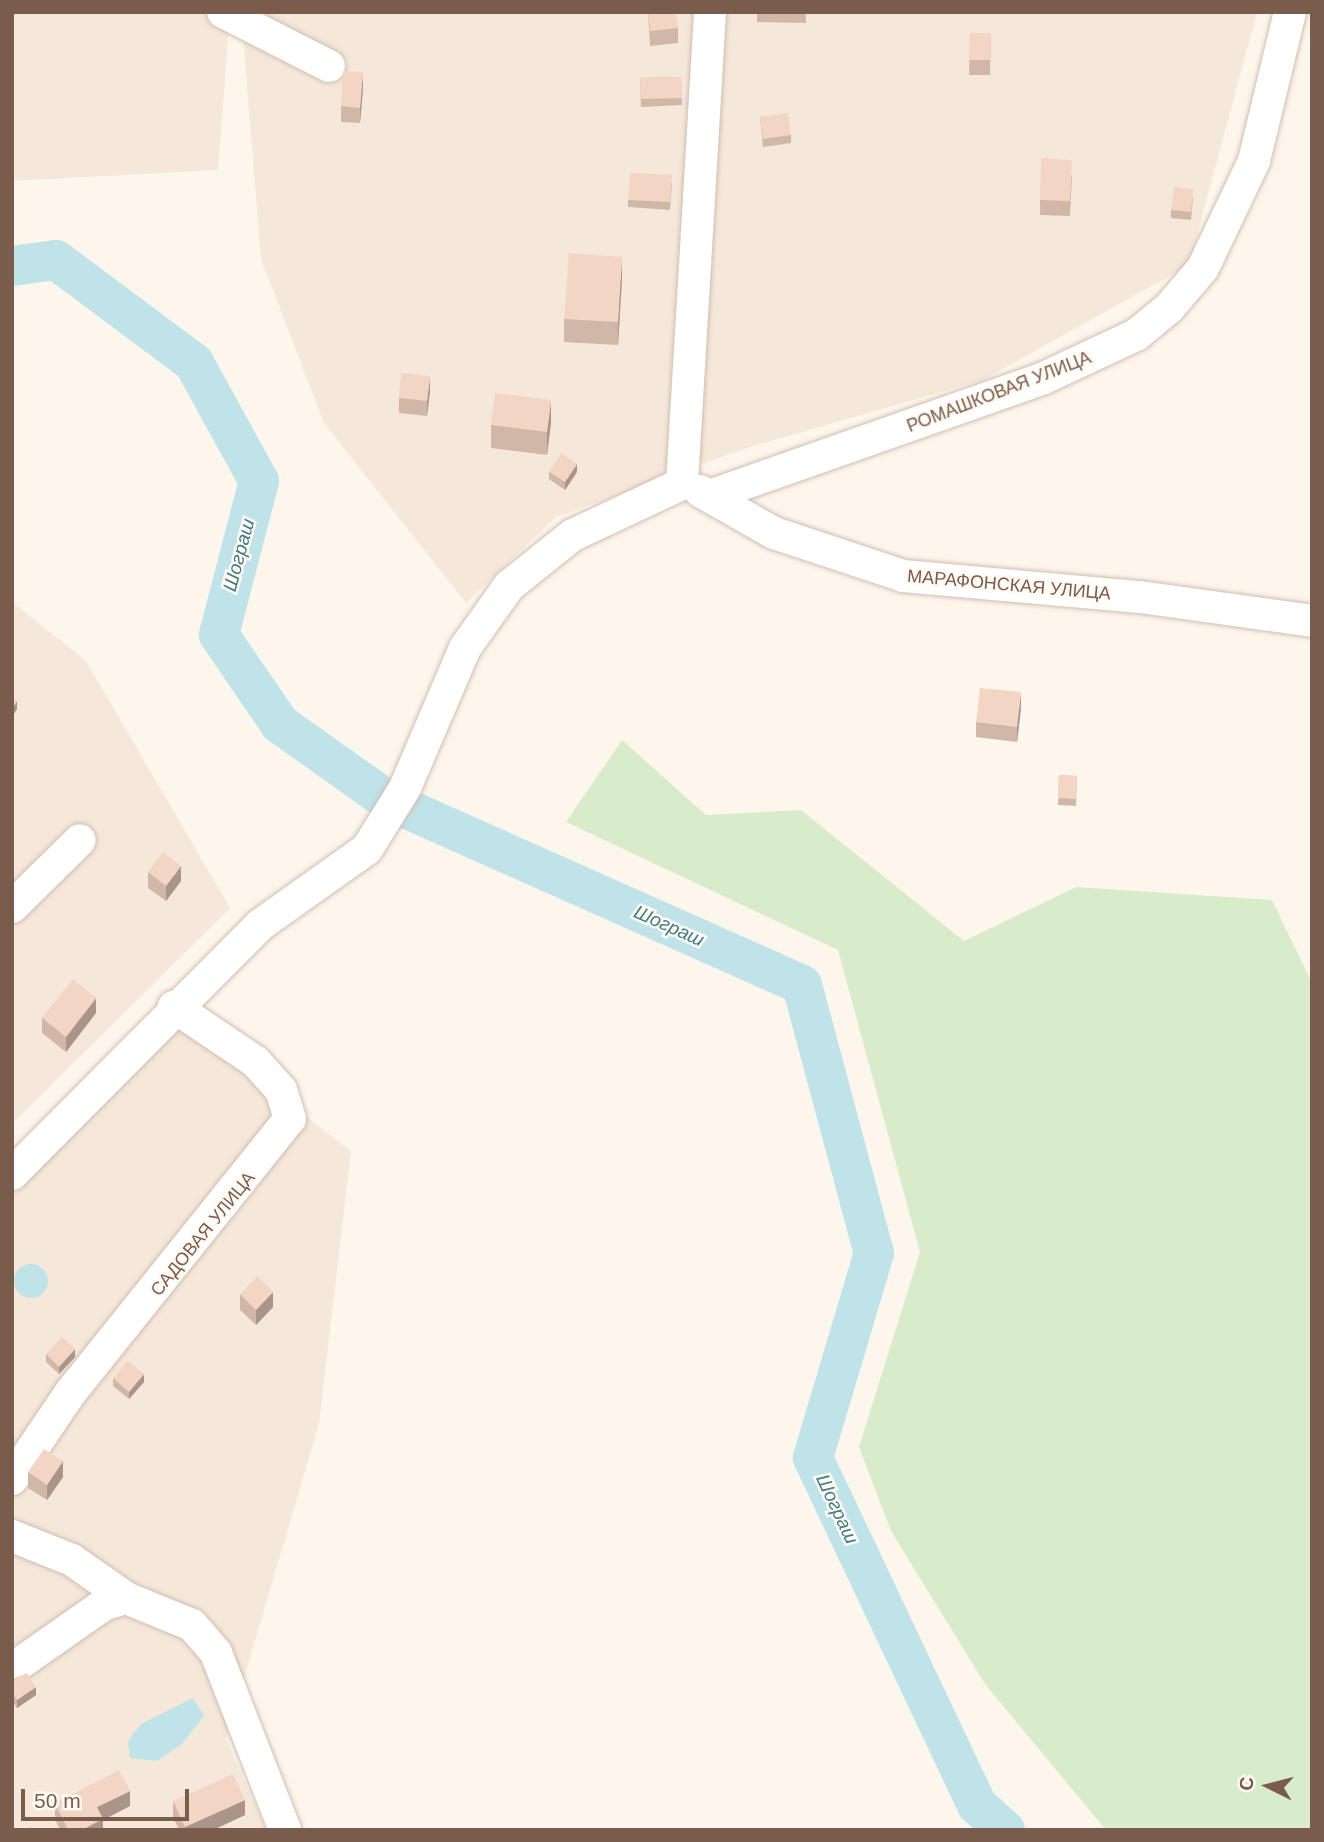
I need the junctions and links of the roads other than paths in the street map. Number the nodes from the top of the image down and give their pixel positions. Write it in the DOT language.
graph roads {
  1 [pos="223,12"];
  2 [pos="710,12"];
  3 [pos="1290,12"];
  4 [pos="329,66"];
  5 [pos="682,484"];
  6 [pos="712,495"];
  7 [pos="1312,621"];
  8 [pos="80,840"];
  9 [pos="12,907"];
  10 [pos="174,1007"];
  11 [pos="12,1174"];
  12 [pos="12,1479"];
  13 [pos="12,1536"];
  14 [pos="126,1598"];
  15 [pos="12,1669"];
  16 [pos="285,1830"];
  1 -- 4 [label="street"];
  2 -- 5 [label="street"];
  3 -- 6 [label="street, РОМАШКОВАЯ УЛИЦА"];
  5 -- 6 [label="street, МАРАФОНСКАЯ УЛИЦА"];
  5 -- 10 [label="street"];
  6 -- 7 [label="street, МАРАФОНСКАЯ УЛИЦА"];
  8 -- 9 [label="street"];
  10 -- 11 [label="street"];
  10 -- 12 [label="street, САДОВАЯ УЛИЦА"];
  13 -- 14 [label="street"];
  14 -- 15 [label="street"];
  14 -- 16 [label="street"];
}
